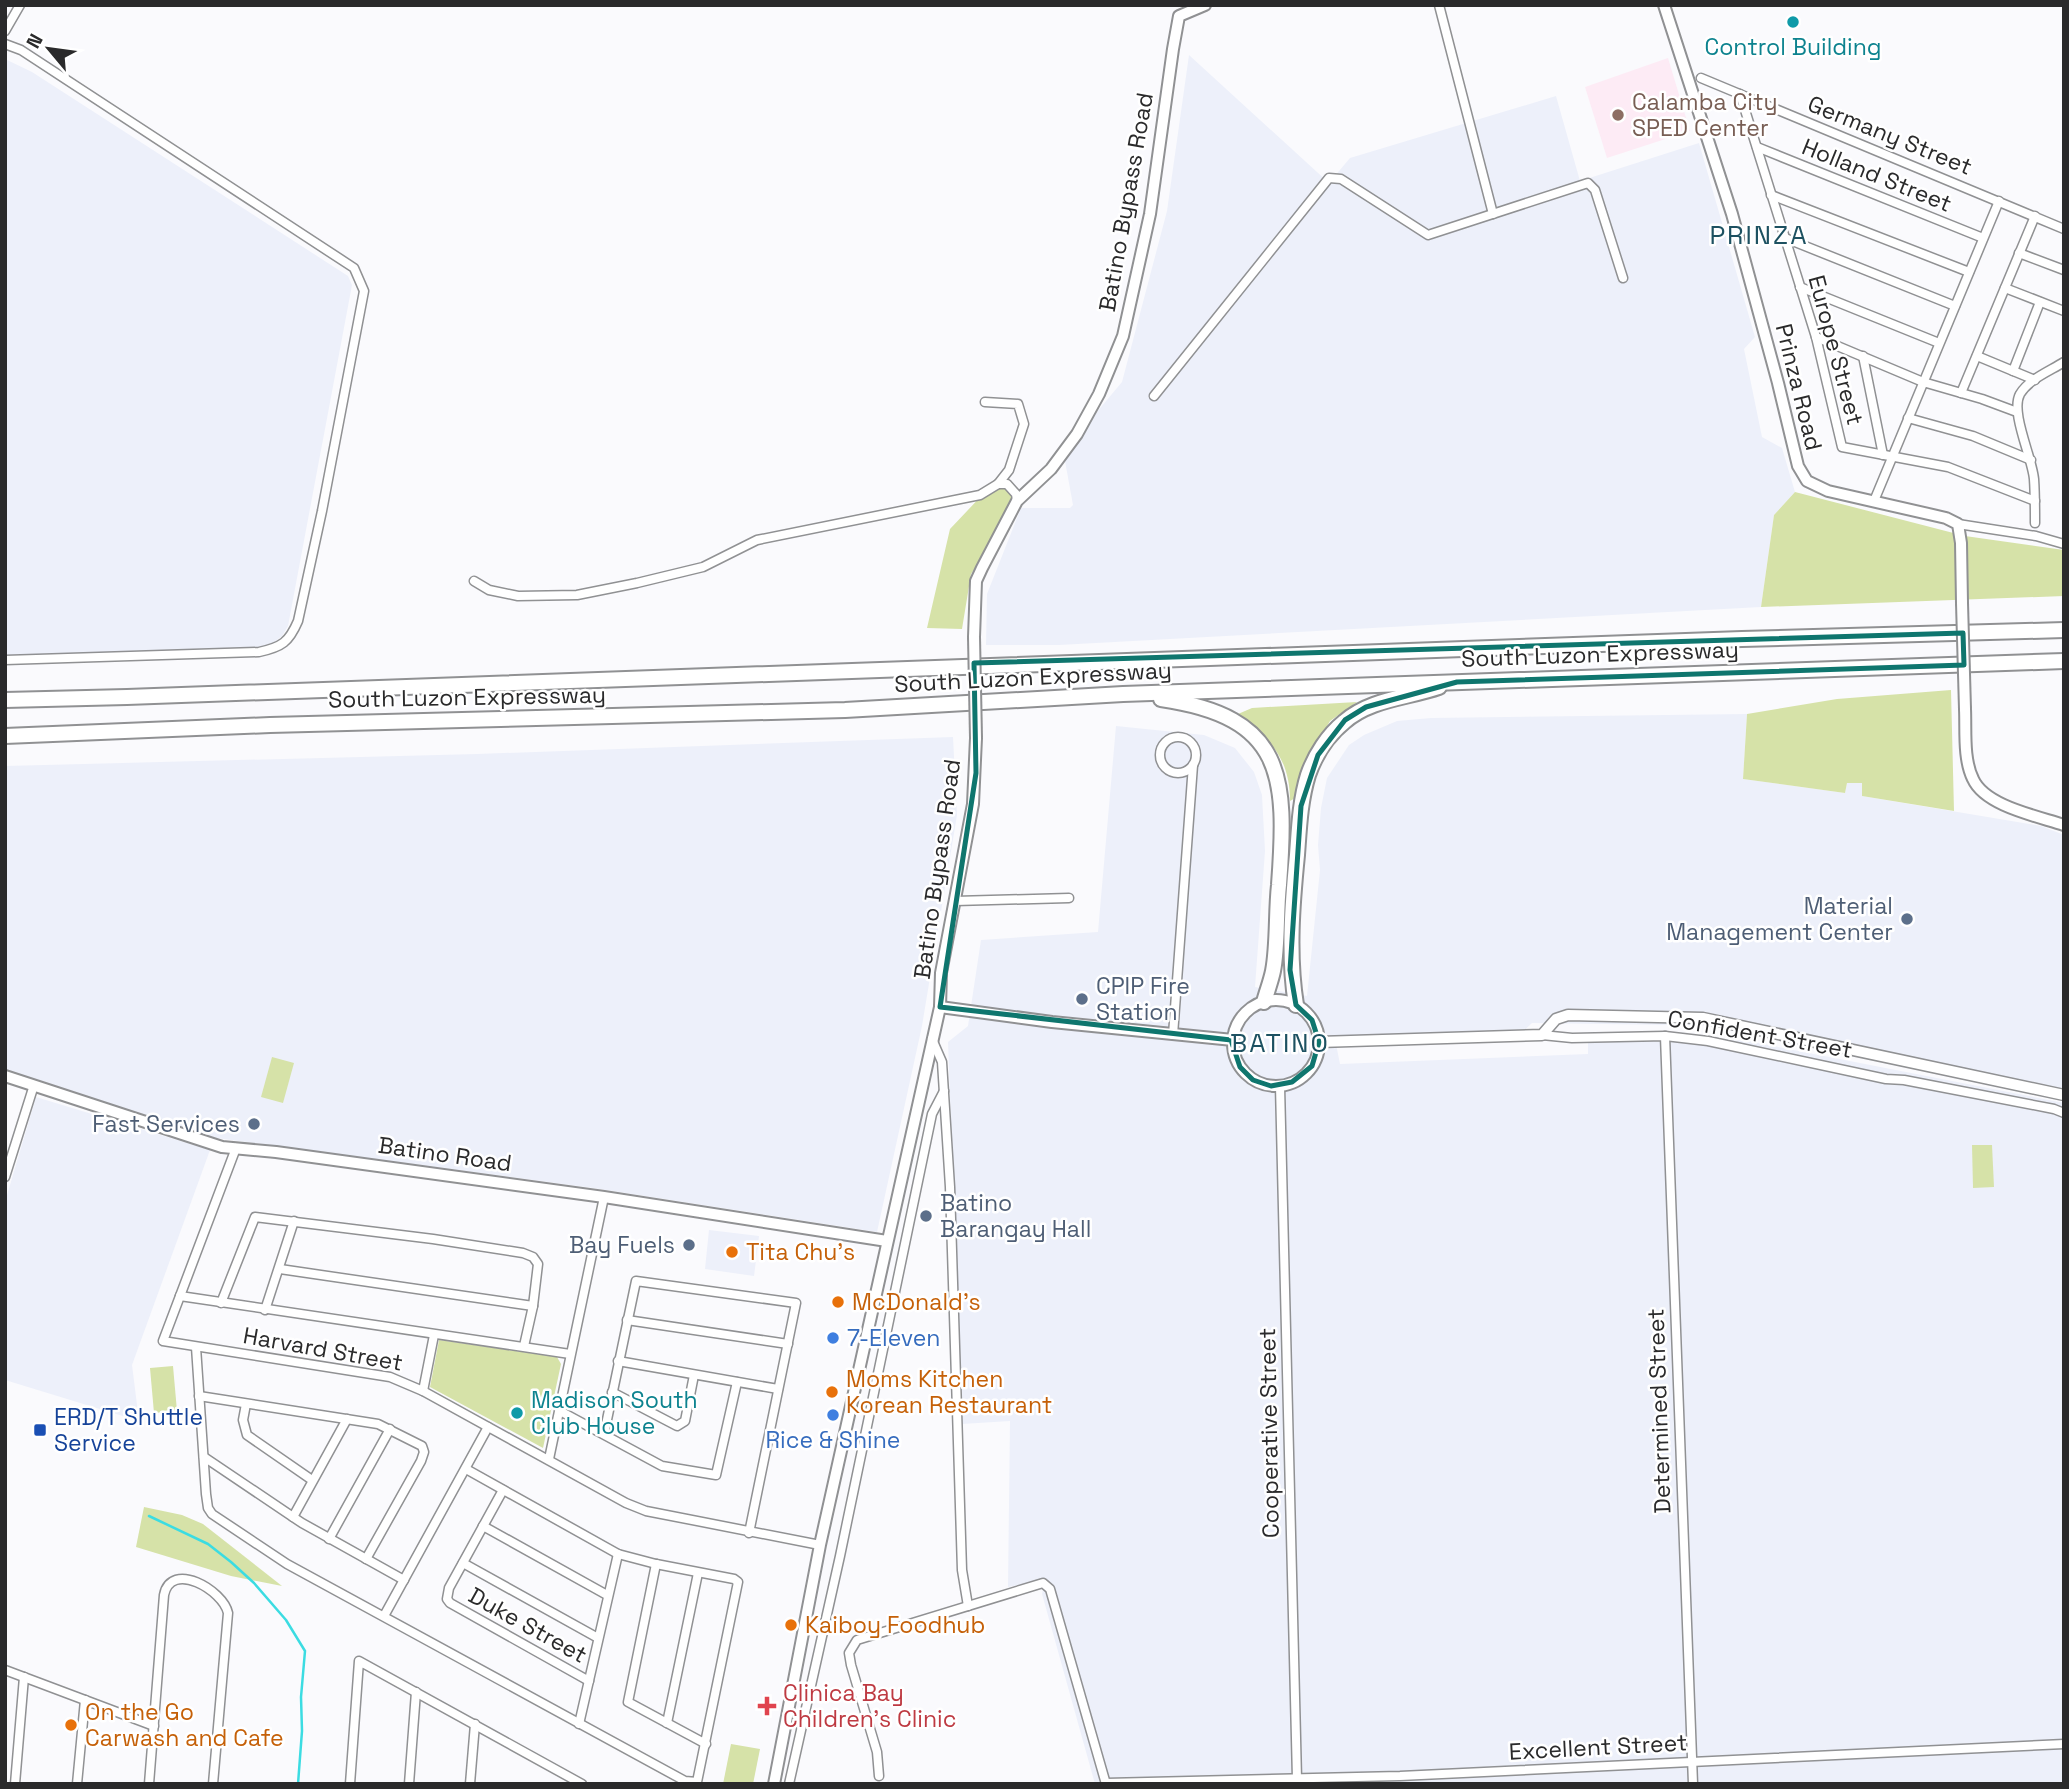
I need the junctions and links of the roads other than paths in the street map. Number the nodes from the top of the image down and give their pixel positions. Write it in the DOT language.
graph roads {
  1 [pos="20,5"];
  2 [pos="1205,5"];
  3 [pos="1439,5"];
  4 [pos="1664,5"];
  5 [pos="5,31"];
  6 [pos="5,44"];
  7 [pos="1701,78"];
  8 [pos="1740,94"];
  9 [pos="1756,147"];
  10 [pos="1771,195"];
  11 [pos="1999,201"];
  12 [pos="1493,214"];
  13 [pos="2035,216"];
  14 [pos="2064,229"];
  15 [pos="1785,238"];
  16 [pos="1983,238"];
  17 [pos="2020,253"];
  18 [pos="2064,270"];
  19 [pos="1969,272"];
  20 [pos="1623,278"];
  21 [pos="1800,287"];
  22 [pos="2005,288"];
  23 [pos="2040,302"];
  24 [pos="1955,306"];
  25 [pos="2064,311"];
  26 [pos="1816,337"];
  27 [pos="1939,344"];
  28 [pos="1863,356"];
  29 [pos="1977,356"];
  30 [pos="2064,362"];
  31 [pos="2013,370"];
  32 [pos="2035,380"];
  33 [pos="1923,382"];
  34 [pos="1961,393"];
  35 [pos="1154,396"];
  36 [pos="985,402"];
  37 [pos="2017,412"];
  38 [pos="1908,418"];
  39 [pos="1888,456"];
  40 [pos="2031,460"];
  41 [pos="998,484"];
  42 [pos="1017,501"];
  43 [pos="1874,501"];
  44 [pos="2035,501"];
  45 [pos="2035,523"];
  46 [pos="1958,524"];
  47 [pos="2064,544"];
  48 [pos="474,581"];
  49 [pos="2064,630"];
  50 [pos="5,660"];
  51 [pos="2064,661"];
  52 [pos="1457,682"];
  53 [pos="1123,694"];
  54 [pos="5,700"];
  55 [pos="5,736"];
  56 [pos="1193,765"];
  57 [pos="2064,825"];
  58 [pos="1069,898"];
  59 [pos="955,901"];
  60 [pos="1264,1002"];
  61 [pos="1296,1005"];
  62 [pos="940,1007"];
  63 [pos="1542,1034"];
  64 [pos="1173,1035"];
  65 [pos="1665,1036"];
  66 [pos="932,1039"];
  67 [pos="1233,1040"];
  68 [pos="1319,1042"];
  69 [pos="5,1076"];
  70 [pos="34,1085"];
  71 [pos="1280,1086"];
  72 [pos="944,1091"];
  73 [pos="2064,1095"];
  74 [pos="2064,1113"];
  75 [pos="236,1148"];
  76 [pos="5,1177"];
  77 [pos="604,1198"];
  78 [pos="294,1221"];
  79 [pos="887,1241"];
  80 [pos="280,1269"];
  81 [pos="180,1296"];
  82 [pos="221,1303"];
  83 [pos="533,1306"];
  84 [pos="265,1310"];
  85 [pos="628,1320"];
  86 [pos="434,1335"];
  87 [pos="788,1344"];
  88 [pos="524,1346"];
  89 [pos="196,1348"];
  90 [pos="570,1354"];
  91 [pos="618,1361"];
  92 [pos="694,1375"];
  93 [pos="737,1382"];
  94 [pos="778,1390"];
  95 [pos="423,1391"];
  96 [pos="612,1392"];
  97 [pos="199,1396"];
  98 [pos="246,1404"];
  99 [pos="560,1411"];
  100 [pos="347,1419"];
  101 [pos="488,1427"];
  102 [pos="390,1429"];
  103 [pos="604,1434"];
  104 [pos="204,1457"];
  105 [pos="549,1460"];
  106 [pos="466,1468"];
  107 [pos="313,1480"];
  108 [pos="503,1490"];
  109 [pos="293,1517"];
  110 [pos="483,1526"];
  111 [pos="749,1533"];
  112 [pos="329,1539"];
  113 [pos="820,1545"];
  114 [pos="618,1554"];
  115 [pos="366,1559"];
  116 [pos="463,1563"];
  117 [pos="656,1564"];
  118 [pos="698,1573"];
  119 [pos="404,1580"];
  120 [pos="607,1595"];
  121 [pos="968,1606"];
  122 [pos="384,1616"];
  123 [pos="598,1638"];
  124 [pos="5,1670"];
  125 [pos="24,1677"];
  126 [pos="589,1681"];
  127 [pos="416,1692"];
  128 [pos="85,1700"];
  129 [pos="667,1723"];
  130 [pos="475,1724"];
  131 [pos="579,1724"];
  132 [pos="154,1726"];
  133 [pos="706,1744"];
  134 [pos="2064,1745"];
  135 [pos="1692,1762"];
  136 [pos="878,1776"];
  137 [pos="1297,1779"];
  138 [pos="1133,1783"];
  139 [pos="15,1784"];
  140 [pos="77,1784"];
  141 [pos="149,1784"];
  142 [pos="214,1784"];
  143 [pos="350,1784"];
  144 [pos="408,1784"];
  145 [pos="470,1784"];
  146 [pos="582,1784"];
  147 [pos="774,1784"];
  148 [pos="789,1784"];
  149 [pos="1106,1784"];
  150 [pos="1693,1784"];
  1 -- 5 [label="street"];
  2 -- 42 [label="main road, Batino Bypass Road"];
  3 -- 12 [label="street"];
  4 -- 43 [label="main road, Prinza Road"];
  6 -- 50 [label="street"];
  7 -- 8 [label="street, Germany Street"];
  8 -- 9 [label="street, Europe Street"];
  8 -- 11 [label="street, Germany Street"];
  9 -- 10 [label="street, Europe Street"];
  9 -- 16 [label="street, Holland Street"];
  10 -- 15 [label="street, Europe Street"];
  10 -- 19 [label="street"];
  11 -- 13 [label="street, Germany Street"];
  11 -- 16 [label="street"];
  12 -- 20 [label="street"];
  12 -- 35 [label="street"];
  13 -- 14 [label="street, Germany Street"];
  13 -- 17 [label="street"];
  15 -- 21 [label="street, Europe Street"];
  15 -- 24 [label="street"];
  16 -- 19 [label="street"];
  17 -- 18 [label="street"];
  17 -- 22 [label="street"];
  19 -- 24 [label="street"];
  21 -- 26 [label="street, Europe Street"];
  21 -- 27 [label="street"];
  22 -- 23 [label="street"];
  22 -- 29 [label="street"];
  23 -- 25 [label="street"];
  23 -- 31 [label="street"];
  24 -- 27 [label="street"];
  26 -- 28 [label="street"];
  26 -- 39 [label="street, Europe Street"];
  27 -- 33 [label="street"];
  28 -- 33 [label="street"];
  28 -- 39 [label="street"];
  29 -- 31 [label="street"];
  29 -- 34 [label="street"];
  30 -- 32 [label="street"];
  31 -- 32 [label="street"];
  32 -- 37 [label="street"];
  33 -- 34 [label="street"];
  33 -- 38 [label="street"];
  34 -- 37 [label="street"];
  36 -- 41 [label="street"];
  37 -- 40 [label="street"];
  38 -- 39 [label="street"];
  38 -- 40 [label="street"];
  39 -- 43 [label="street"];
  39 -- 44 [label="street"];
  40 -- 44 [label="street"];
  41 -- 42 [label="street"];
  41 -- 48 [label="street"];
  42 -- 59 [label="main road, Batino Bypass Road, bridge"];
  43 -- 46 [label="main road, Prinza Road"];
  44 -- 45 [label="street"];
  46 -- 47 [label="street"];
  46 -- 57 [label="main road, bridge"];
  49 -- 54 [label="highway, South Luzon Expressway"];
  51 -- 52 [label="highway, South Luzon Expressway"];
  52 -- 53 [label="highway, South Luzon Expressway"];
  52 -- 61 [label="highway"];
  53 -- 55 [label="highway, South Luzon Expressway"];
  53 -- 60 [label="highway"];
  56 -- 56 [label="street"];
  56 -- 64 [label="street"];
  58 -- 59 [label="street"];
  59 -- 62 [label="main road, Batino Bypass Road"];
  60 -- 61 [label="main road"];
  60 -- 67 [label="main road"];
  61 -- 68 [label="main road"];
  62 -- 64 [label="main road"];
  62 -- 66 [label="main road, Batino Bypass Road"];
  63 -- 65 [label="street, Confident Street"];
  63 -- 68 [label="street, Confident Street"];
  63 -- 73 [label="street"];
  64 -- 67 [label="main road"];
  65 -- 74 [label="street, Confident Street"];
  65 -- 135 [label="street, Determined Street"];
  66 -- 72 [label="street"];
  66 -- 79 [label="main road, Batino Bypass Road"];
  67 -- 71 [label="main road"];
  68 -- 71 [label="main road"];
  69 -- 70 [label="main road, Batino Road"];
  70 -- 75 [label="main road, Batino Road"];
  70 -- 76 [label="street"];
  71 -- 137 [label="street, Cooperative Street"];
  72 -- 121 [label="street"];
  72 -- 148 [label="street"];
  75 -- 77 [label="main road, Batino Road"];
  75 -- 81 [label="street"];
  77 -- 79 [label="main road, Batino Road"];
  77 -- 90 [label="street"];
  78 -- 80 [label="street"];
  78 -- 82 [label="street"];
  78 -- 83 [label="street"];
  79 -- 113 [label="main road, Batino Bypass Road"];
  80 -- 83 [label="street"];
  80 -- 84 [label="street"];
  81 -- 82 [label="street"];
  81 -- 89 [label="street, Harvard Street"];
  82 -- 84 [label="street"];
  83 -- 88 [label="street"];
  84 -- 86 [label="street"];
  85 -- 87 [label="street"];
  85 -- 87 [label="street"];
  85 -- 91 [label="street"];
  86 -- 88 [label="street"];
  86 -- 95 [label="street"];
  87 -- 94 [label="street"];
  88 -- 90 [label="street"];
  89 -- 95 [label="street, Harvard Street"];
  89 -- 97 [label="street"];
  90 -- 99 [label="street"];
  91 -- 92 [label="street"];
  91 -- 96 [label="street"];
  92 -- 93 [label="street"];
  92 -- 96 [label="street"];
  93 -- 94 [label="street"];
  93 -- 103 [label="street"];
  94 -- 111 [label="street"];
  95 -- 101 [label="street, Harvard Street"];
  96 -- 103 [label="street"];
  97 -- 98 [label="street"];
  97 -- 104 [label="street"];
  98 -- 100 [label="street"];
  98 -- 107 [label="street"];
  99 -- 103 [label="street"];
  99 -- 105 [label="street"];
  100 -- 102 [label="street"];
  100 -- 107 [label="street"];
  101 -- 105 [label="street, Harvard Street"];
  101 -- 106 [label="street"];
  102 -- 112 [label="street"];
  102 -- 115 [label="street"];
  104 -- 109 [label="street"];
  104 -- 122 [label="street"];
  105 -- 111 [label="street, Harvard Street"];
  106 -- 108 [label="street"];
  106 -- 119 [label="street"];
  107 -- 109 [label="street"];
  108 -- 110 [label="street, Duke Street"];
  108 -- 114 [label="street"];
  109 -- 112 [label="street"];
  110 -- 116 [label="street, Duke Street"];
  110 -- 120 [label="street"];
  111 -- 113 [label="street, Harvard Street"];
  112 -- 115 [label="street"];
  113 -- 147 [label="main road, Batino Bypass Road"];
  114 -- 117 [label="street"];
  114 -- 120 [label="street"];
  115 -- 119 [label="street"];
  116 -- 123 [label="street"];
  116 -- 126 [label="street, Duke Street"];
  117 -- 118 [label="street"];
  117 -- 129 [label="street"];
  118 -- 129 [label="street"];
  118 -- 133 [label="street"];
  119 -- 122 [label="street"];
  120 -- 123 [label="street"];
  121 -- 136 [label="street"];
  121 -- 149 [label="street"];
  122 -- 131 [label="street"];
  123 -- 126 [label="street"];
  124 -- 125 [label="street"];
  125 -- 128 [label="street"];
  125 -- 139 [label="street"];
  126 -- 131 [label="street"];
  127 -- 130 [label="street"];
  127 -- 143 [label="street"];
  127 -- 144 [label="street"];
  128 -- 132 [label="street"];
  128 -- 140 [label="street"];
  129 -- 133 [label="street"];
  130 -- 145 [label="street"];
  130 -- 146 [label="street"];
  131 -- 133 [label="street"];
  132 -- 141 [label="street"];
  132 -- 142 [label="street"];
  134 -- 135 [label="street, Excellent Street"];
  135 -- 137 [label="street, Excellent Street"];
  135 -- 150 [label="street, Determined Street"];
  137 -- 138 [label="street, Excellent Street"];
  138 -- 149 [label="street, Excellent Street"];
}
